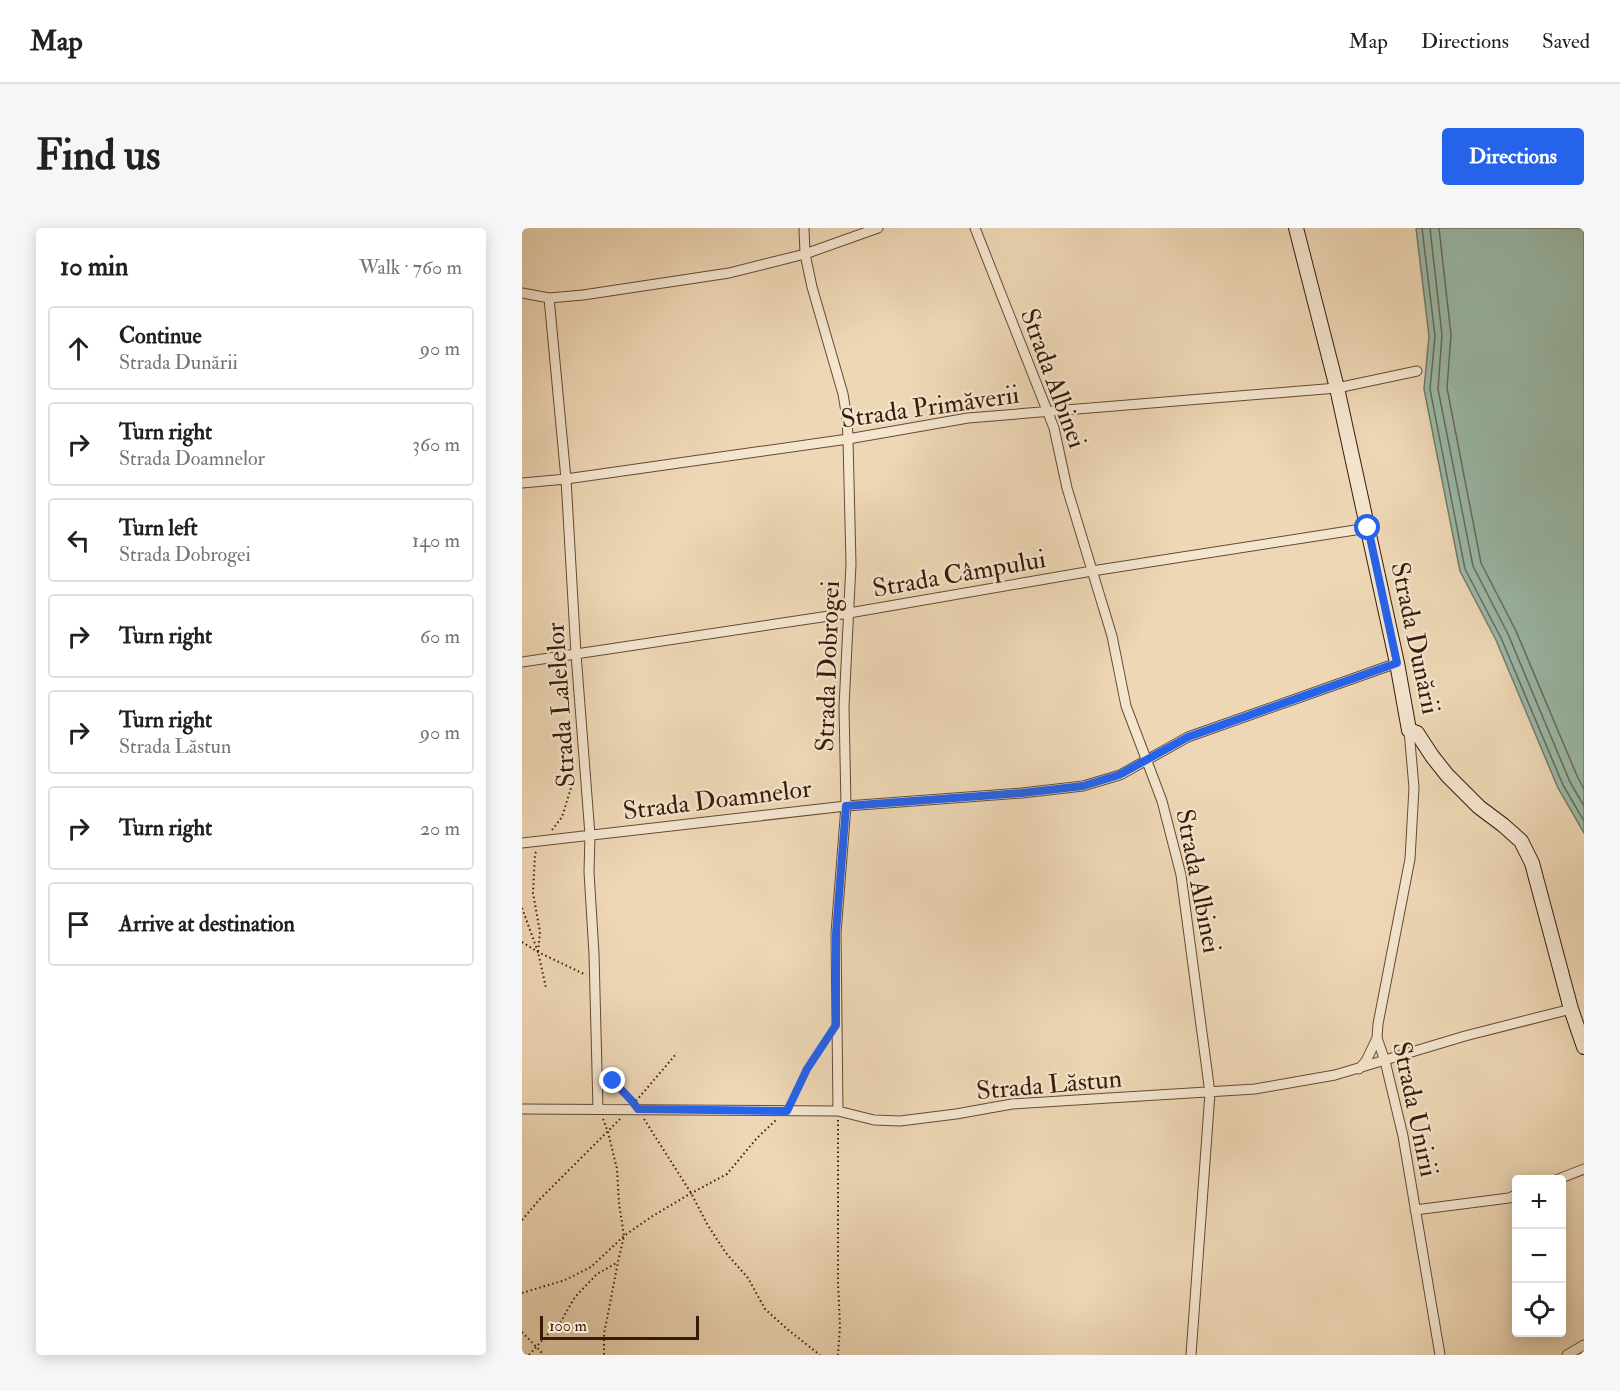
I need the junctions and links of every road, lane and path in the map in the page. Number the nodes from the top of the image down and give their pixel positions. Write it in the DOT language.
graph roads {
  1 [pos="804,228"];
  2 [pos="878,228"];
  3 [pos="975,228"];
  4 [pos="1296,228"];
  5 [pos="805,254"];
  6 [pos="522,293"];
  7 [pos="549,298"];
  8 [pos="1417,371"];
  9 [pos="1336,388"];
  10 [pos="1047,411"];
  11 [pos="848,439"];
  12 [pos="566,479"];
  13 [pos="522,483"];
  14 [pos="1368,528"];
  15 [pos="1092,571"];
  16 [pos="849,613"];
  17 [pos="576,654"];
  18 [pos="522,662"];
  19 [pos="1397,663"];
  20 [pos="1409,730"];
  21 [pos="1146,761"];
  22 [pos="846,806"];
  23 [pos="590,836"];
  24 [pos="522,843"];
  25 [pos="522,908"];
  26 [pos="522,942"];
  27 [pos="538,952"];
  28 [pos="595,980"];
  29 [pos="546,988"];
  30 [pos="1571,1009"];
  31 [pos="836,1025"];
  32 [pos="1377,1038"];
  33 [pos="1584,1047"];
  34 [pos="676,1053"];
  35 [pos="1385,1061"];
  36 [pos="1359,1069"];
  37 [pos="597,1070"];
  38 [pos="1210,1093"];
  39 [pos="522,1109"];
  40 [pos="598,1109"];
  41 [pos="633,1109"];
  42 [pos="787,1111"];
  43 [pos="838,1111"];
  44 [pos="608,1132"];
  45 [pos="1584,1169"];
  46 [pos="1566,1175"];
  47 [pos="691,1193"];
  48 [pos="1512,1197"];
  49 [pos="1415,1210"];
  50 [pos="522,1220"];
  51 [pos="624,1236"];
  52 [pos="618,1262"];
  53 [pos="522,1293"];
  54 [pos="522,1332"];
  55 [pos="1584,1345"];
  56 [pos="536,1347"];
  57 [pos="529,1355"];
  58 [pos="544,1355"];
  59 [pos="604,1355"];
  60 [pos="820,1355"];
  61 [pos="838,1355"];
  62 [pos="1191,1355"];
  63 [pos="1440,1355"];
  64 [pos="1567,1355"];
  1 -- 5 [label="street, Strada Dobrogei"];
  2 -- 5 [label="street"];
  3 -- 10 [label="street, Strada Albinei"];
  4 -- 9 [label="main road, Strada Dunării"];
  5 -- 7 [label="street"];
  5 -- 11 [label="street, Strada Dobrogei"];
  6 -- 7 [label="street"];
  7 -- 12 [label="street, Strada Lalelelor"];
  8 -- 9 [label="street, Strada Primăverii"];
  9 -- 10 [label="street, Strada Primăverii"];
  9 -- 14 [label="main road, Strada Dunării"];
  10 -- 11 [label="street, Strada Primăverii"];
  10 -- 15 [label="street, Strada Albinei"];
  11 -- 12 [label="street, Strada Primăverii"];
  11 -- 16 [label="street, Strada Dobrogei"];
  12 -- 13 [label="street, Strada Primăverii"];
  12 -- 17 [label="street, Strada Lalelelor"];
  14 -- 15 [label="street, Strada Câmpului"];
  14 -- 19 [label="main road, Strada Dunării"];
  15 -- 16 [label="street, Strada Câmpului"];
  15 -- 21 [label="street, Strada Albinei"];
  16 -- 17 [label="street, Strada Câmpului"];
  16 -- 22 [label="street, Strada Dobrogei"];
  17 -- 18 [label="street, Strada Câmpului"];
  17 -- 23 [label="street, Strada Lalelelor"];
  19 -- 20 [label="main road, Strada Dunării"];
  19 -- 21 [label="street, Strada Doamnelor"];
  20 -- 30 [label="main road, Strada Dunării"];
  20 -- 32 [label="street, Strada Unirii"];
  21 -- 22 [label="street, Strada Doamnelor"];
  21 -- 38 [label="street, Strada Albinei"];
  22 -- 23 [label="street, Strada Doamnelor"];
  22 -- 31 [label="street, Strada Dobrogei"];
  23 -- 24 [label="street, Strada Doamnelor"];
  23 -- 28 [label="street, Strada Lalelelor"];
  25 -- 27 [label="path"];
  26 -- 27 [label="path"];
  27 -- 28 [label="path"];
  27 -- 29 [label="path"];
  28 -- 37 [label="street, Strada Lalelelor"];
  30 -- 33 [label="main road, Strada Dunării"];
  30 -- 35 [label="street, Strada Lăstun"];
  31 -- 42 [label="path"];
  31 -- 43 [label="street, Strada Dobrogei"];
  32 -- 35 [label="street, Strada Unirii"];
  32 -- 36 [label="street"];
  34 -- 37 [label="path"];
  35 -- 36 [label="street, Strada Lăstun"];
  35 -- 49 [label="street, Strada Unirii"];
  36 -- 38 [label="street, Strada Lăstun"];
  37 -- 40 [label="street, Strada Lalelelor"];
  38 -- 43 [label="street, Strada Lăstun"];
  38 -- 62 [label="street, Strada Albinei"];
  39 -- 40 [label="street, Strada Lăstun"];
  40 -- 41 [label="street, Strada Lăstun"];
  40 -- 44 [label="path"];
  41 -- 42 [label="street, Strada Lăstun"];
  41 -- 44 [label="path"];
  41 -- 47 [label="path"];
  42 -- 43 [label="street, Strada Lăstun"];
  42 -- 47 [label="path"];
  43 -- 61 [label="path"];
  44 -- 50 [label="path"];
  44 -- 51 [label="path"];
  45 -- 46 [label="street"];
  47 -- 51 [label="path"];
  47 -- 60 [label="path"];
  48 -- 49 [label="street"];
  49 -- 63 [label="street, Strada Unirii"];
  51 -- 52 [label="path"];
  51 -- 53 [label="path"];
  52 -- 56 [label="path"];
  52 -- 59 [label="path"];
  54 -- 56 [label="path"];
  55 -- 64 [label="street"];
  56 -- 57 [label="path"];
  56 -- 58 [label="path"];
}
